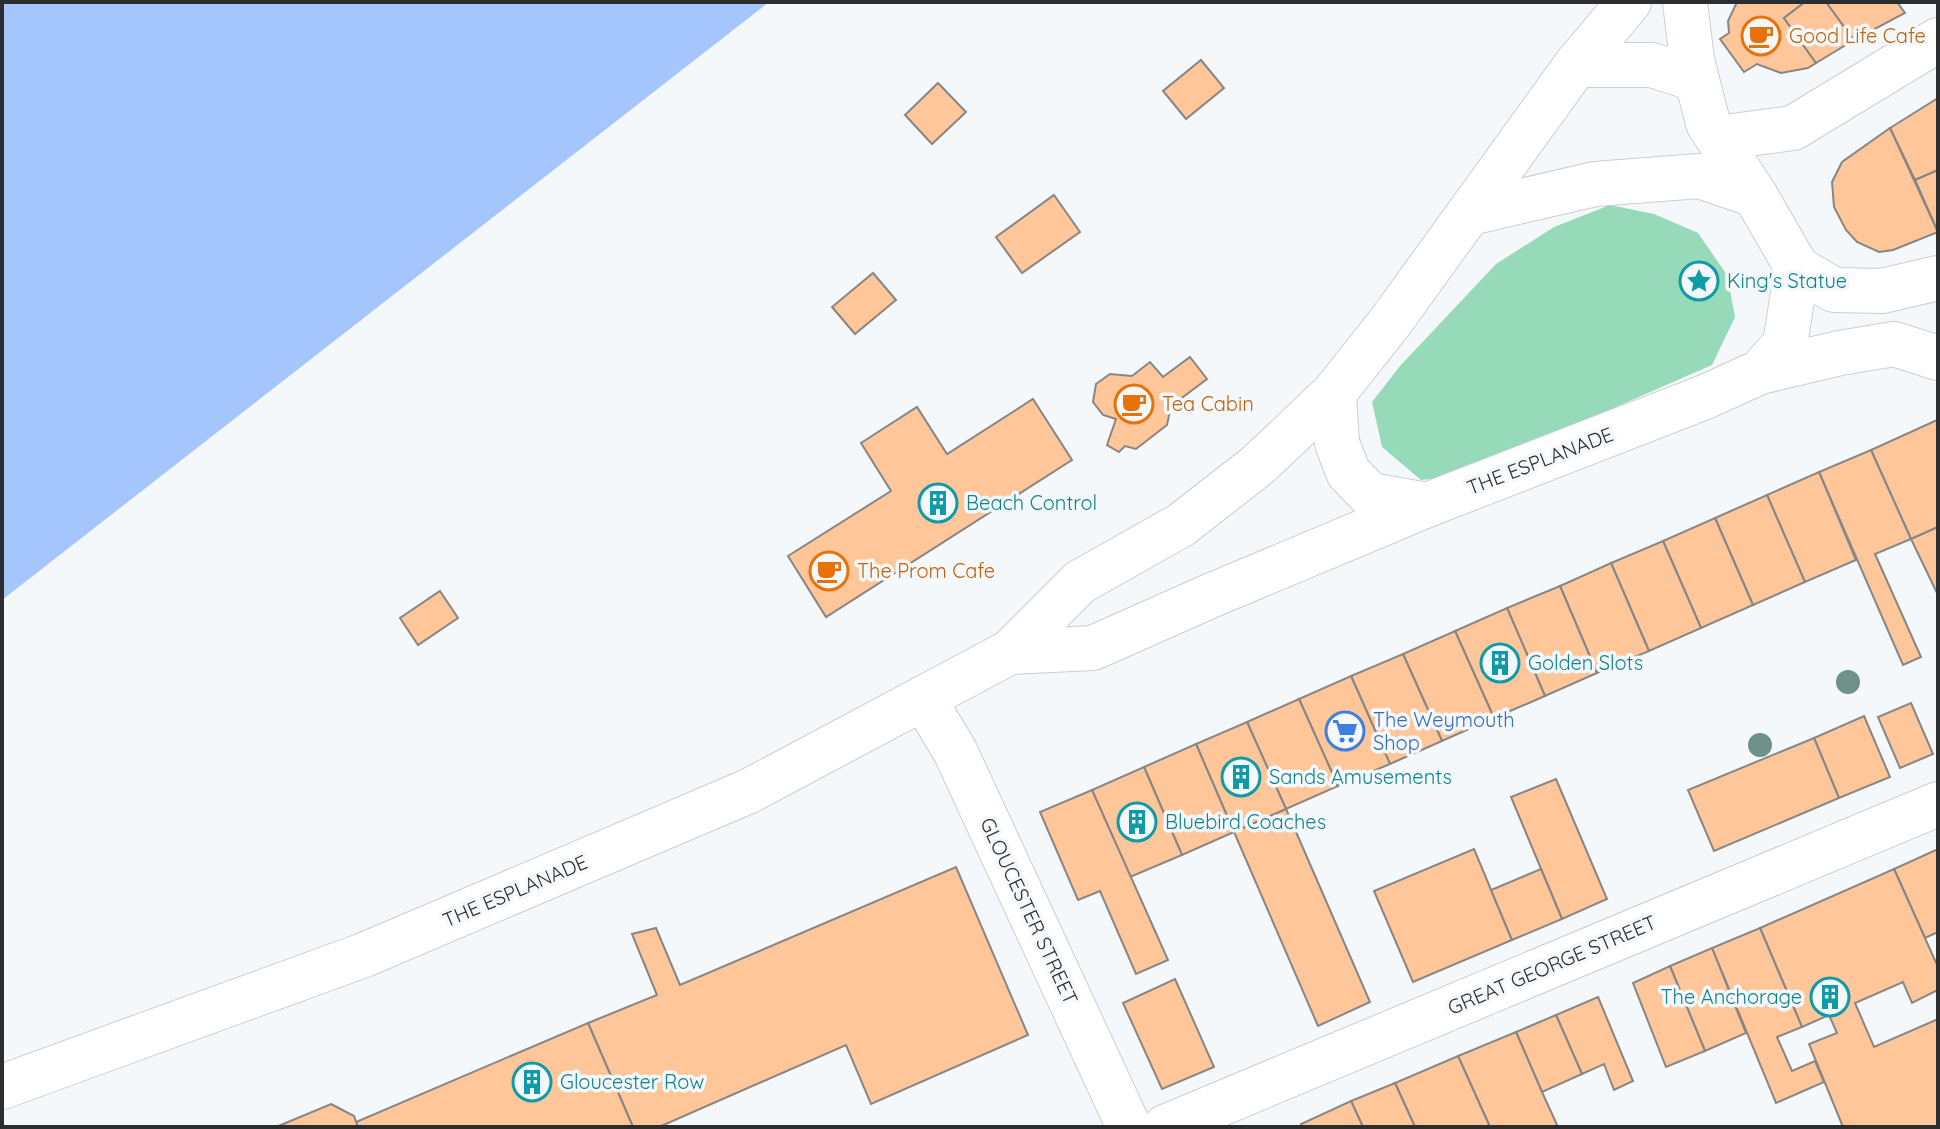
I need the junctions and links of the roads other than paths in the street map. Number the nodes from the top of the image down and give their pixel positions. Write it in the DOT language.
graph roads {
  1 [pos="1629,2"];
  2 [pos="1685,2"];
  3 [pos="1938,40"];
  4 [pos="1576,65"];
  5 [pos="1695,79"];
  6 [pos="1718,138"];
  7 [pos="1755,195"];
  8 [pos="1470,213"];
  9 [pos="1797,268"];
  10 [pos="1938,278"];
  11 [pos="1938,358"];
  12 [pos="1760,372"];
  13 [pos="1334,393"];
  14 [pos="1427,505"];
  15 [pos="1010,652"];
  16 [pos="923,698"];
  17 [pos="1938,804"];
  18 [pos="2,1087"];
  19 [pos="1129,1127"];
  20 [pos="1165,1127"];
  1 -- 4 [label="street, THE ESPLANADE"];
  2 -- 5 [label="street"];
  3 -- 6 [label="street"];
  4 -- 5 [label="street"];
  4 -- 8 [label="street, THE ESPLANADE"];
  5 -- 6 [label="street"];
  6 -- 7 [label="street"];
  7 -- 8 [label="street"];
  7 -- 9 [label="street"];
  8 -- 13 [label="street, THE ESPLANADE"];
  9 -- 10 [label="street"];
  9 -- 12 [label="street, THE ESPLANADE"];
  11 -- 12 [label="street"];
  12 -- 14 [label="street, THE ESPLANADE"];
  13 -- 14 [label="street"];
  13 -- 15 [label="street, THE ESPLANADE"];
  14 -- 15 [label="street, THE ESPLANADE"];
  15 -- 16 [label="street, THE ESPLANADE"];
  16 -- 18 [label="street, THE ESPLANADE"];
  16 -- 19 [label="street, GLOUCESTER STREET"];
  17 -- 20 [label="street, GREAT GEORGE STREET"];
}
